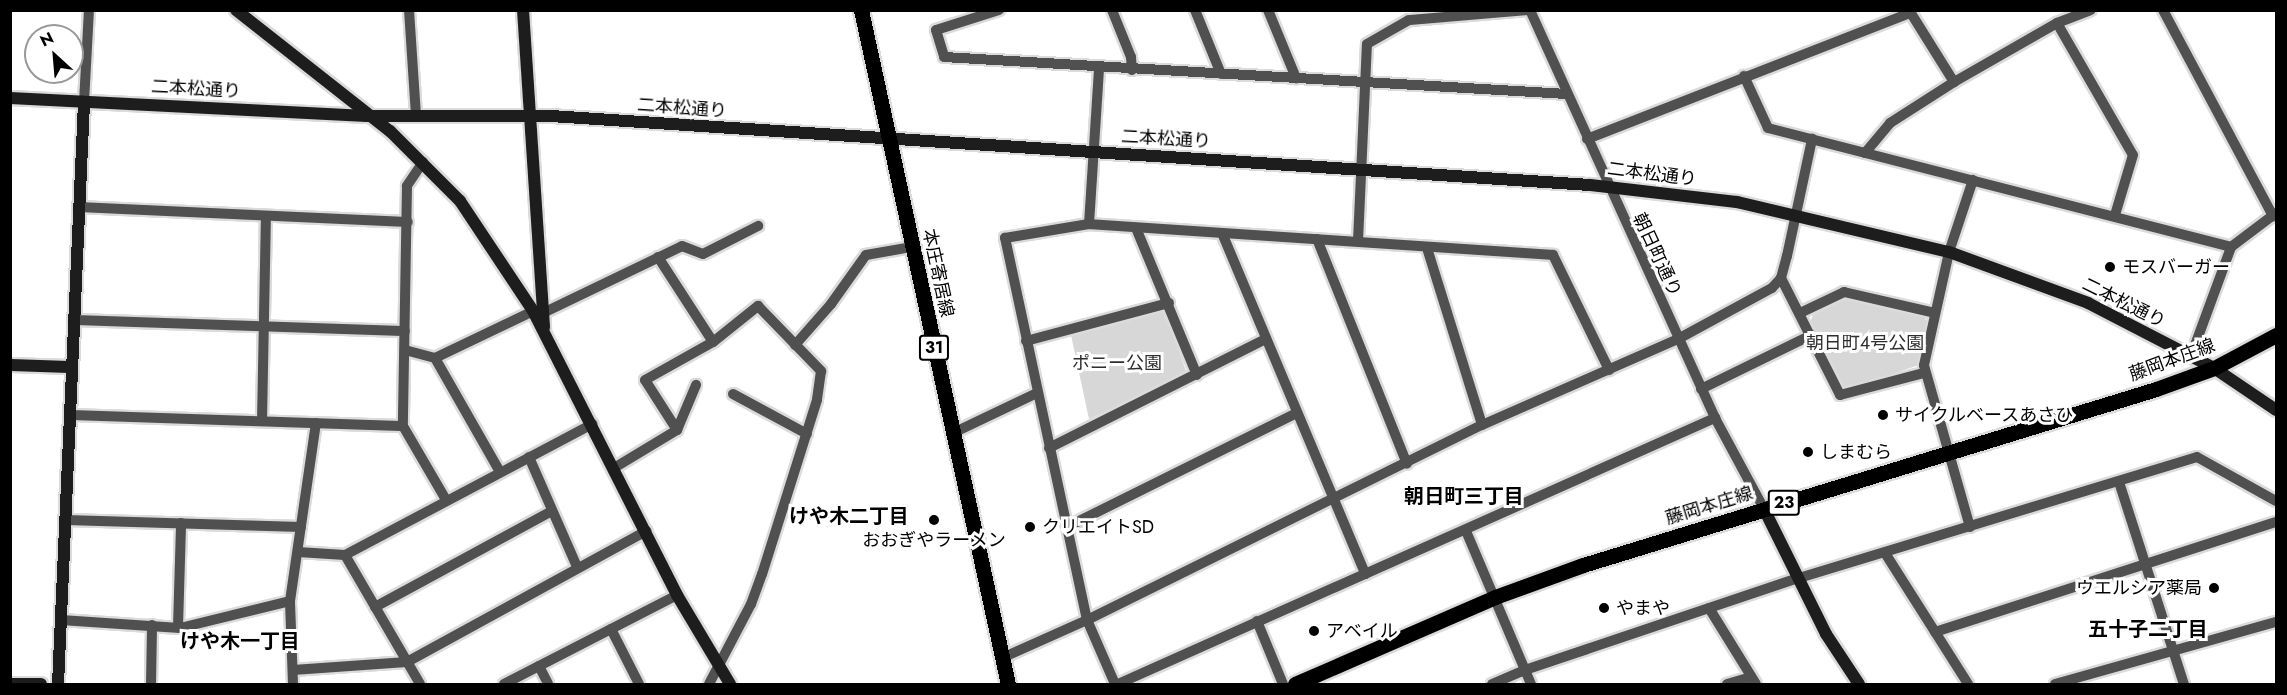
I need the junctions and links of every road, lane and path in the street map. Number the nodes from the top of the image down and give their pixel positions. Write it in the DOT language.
graph roads {
  1 [pos="88,10"];
  2 [pos="236,10"];
  3 [pos="409,10"];
  4 [pos="523,10"];
  5 [pos="861,10"];
  6 [pos="999,10"];
  7 [pos="1112,10"];
  8 [pos="1195,10"];
  9 [pos="1268,10"];
  10 [pos="1529,10"];
  11 [pos="2091,10"];
  12 [pos="2163,10"];
  13 [pos="1910,12"];
  14 [pos="1408,15"];
  15 [pos="2057,22"];
  16 [pos="1099,68"];
  17 [pos="1132,70"];
  18 [pos="1221,74"];
  19 [pos="1744,76"];
  20 [pos="1296,78"];
  21 [pos="1365,82"];
  22 [pos="1954,82"];
  23 [pos="1567,94"];
  24 [pos="10,98"];
  25 [pos="84,102"];
  26 [pos="416,115"];
  27 [pos="530,115"];
  28 [pos="367,116"];
  29 [pos="889,138"];
  30 [pos="1812,139"];
  31 [pos="1587,140"];
  32 [pos="1095,153"];
  33 [pos="1865,153"];
  34 [pos="423,162"];
  35 [pos="1361,168"];
  36 [pos="1973,180"];
  37 [pos="1607,186"];
  38 [pos="78,207"];
  39 [pos="2275,214"];
  40 [pos="1797,215"];
  41 [pos="2115,215"];
  42 [pos="266,216"];
  43 [pos="408,222"];
  44 [pos="1089,224"];
  45 [pos="758,226"];
  46 [pos="1137,228"];
  47 [pos="1222,233"];
  48 [pos="1317,239"];
  49 [pos="1358,242"];
  50 [pos="2231,247"];
  51 [pos="912,248"];
  52 [pos="1427,248"];
  53 [pos="1949,252"];
  54 [pos="658,257"];
  55 [pos="1781,278"];
  56 [pos="1169,303"];
  57 [pos="538,312"];
  58 [pos="1800,313"];
  59 [pos="1935,313"];
  60 [pos="73,320"];
  61 [pos="264,326"];
  62 [pos="405,331"];
  63 [pos="1811,335"];
  64 [pos="2277,335"];
  65 [pos="1266,339"];
  66 [pos="1678,339"];
  67 [pos="1026,341"];
  68 [pos="713,342"];
  69 [pos="795,345"];
  70 [pos="405,350"];
  71 [pos="2191,356"];
  72 [pos="435,358"];
  73 [pos="10,365"];
  74 [pos="70,367"];
  75 [pos="2214,368"];
  76 [pos="1609,370"];
  77 [pos="1924,373"];
  78 [pos="1197,375"];
  79 [pos="696,386"];
  80 [pos="1701,389"];
  81 [pos="1037,393"];
  82 [pos="733,394"];
  83 [pos="2277,410"];
  84 [pos="1297,413"];
  85 [pos="69,415"];
  86 [pos="1715,418"];
  87 [pos="262,422"];
  88 [pos="316,423"];
  89 [pos="592,424"];
  90 [pos="1482,425"];
  91 [pos="403,426"];
  92 [pos="677,430"];
  93 [pos="953,433"];
  94 [pos="807,434"];
  95 [pos="1049,448"];
  96 [pos="1950,452"];
  97 [pos="529,457"];
  98 [pos="1407,464"];
  99 [pos="614,468"];
  100 [pos="500,472"];
  101 [pos="2119,482"];
  102 [pos="446,500"];
  103 [pos="1332,500"];
  104 [pos="2277,501"];
  105 [pos="1764,509"];
  106 [pos="552,511"];
  107 [pos="66,520"];
  108 [pos="2277,522"];
  109 [pos="181,523"];
  110 [pos="301,526"];
  111 [pos="1067,527"];
  112 [pos="1970,527"];
  113 [pos="646,531"];
  114 [pos="1466,531"];
  115 [pos="298,552"];
  116 [pos="1885,553"];
  117 [pos="345,555"];
  118 [pos="2146,564"];
  119 [pos="577,567"];
  120 [pos="1365,574"];
  121 [pos="1798,578"];
  122 [pos="677,595"];
  123 [pos="1496,597"];
  124 [pos="290,602"];
  125 [pos="375,607"];
  126 [pos="1709,608"];
  127 [pos="61,620"];
  128 [pos="1087,620"];
  129 [pos="1257,621"];
  130 [pos="2277,622"];
  131 [pos="152,625"];
  132 [pos="178,627"];
  133 [pos="611,629"];
  134 [pos="1935,632"];
  135 [pos="2174,652"];
  136 [pos="1002,658"];
  137 [pos="407,662"];
  138 [pos="539,666"];
  139 [pos="719,667"];
  140 [pos="293,670"];
  141 [pos="1525,670"];
  142 [pos="1754,681"];
  143 [pos="10,684"];
  144 [pos="41,684"];
  145 [pos="58,684"];
  146 [pos="151,684"];
  147 [pos="293,684"];
  148 [pos="420,684"];
  149 [pos="504,684"];
  150 [pos="548,684"];
  151 [pos="639,684"];
  152 [pos="710,684"];
  153 [pos="730,684"];
  154 [pos="1008,684"];
  155 [pos="1116,684"];
  156 [pos="1283,684"];
  157 [pos="1295,684"];
  158 [pos="1492,684"];
  159 [pos="1531,684"];
  160 [pos="1727,684"];
  161 [pos="1859,684"];
  162 [pos="1968,684"];
  163 [pos="2055,684"];
  164 [pos="2184,684"];
  1 -- 25 [label="street"];
  2 -- 28 [label="street"];
  3 -- 26 [label="street"];
  4 -- 27 [label="street"];
  5 -- 29 [label="main road, 本庄寄居線 / 31"];
  6 -- 16 [label="street"];
  7 -- 17 [label="street"];
  8 -- 18 [label="street"];
  9 -- 20 [label="street"];
  10 -- 14 [label="street"];
  10 -- 23 [label="street, 朝日町通り"];
  11 -- 15 [label="street"];
  12 -- 39 [label="street"];
  13 -- 19 [label="street"];
  13 -- 22 [label="street"];
  14 -- 21 [label="street"];
  15 -- 22 [label="street"];
  15 -- 41 [label="street"];
  16 -- 17 [label="street"];
  16 -- 32 [label="street"];
  17 -- 18 [label="street"];
  18 -- 20 [label="street"];
  19 -- 30 [label="street"];
  19 -- 31 [label="street"];
  20 -- 21 [label="street"];
  21 -- 23 [label="street"];
  21 -- 35 [label="street"];
  22 -- 33 [label="street"];
  23 -- 31 [label="street, 朝日町通り"];
  24 -- 25 [label="street, 二本松通り"];
  25 -- 28 [label="street, 二本松通り"];
  25 -- 38 [label="street"];
  26 -- 27 [label="street, 二本松通り"];
  26 -- 28 [label="street, 二本松通り"];
  27 -- 29 [label="street, 二本松通り"];
  27 -- 57 [label="street"];
  28 -- 34 [label="street"];
  29 -- 32 [label="street, 二本松通り"];
  29 -- 51 [label="main road, 本庄寄居線 / 31"];
  30 -- 33 [label="street"];
  30 -- 40 [label="street"];
  31 -- 37 [label="street, 朝日町通り"];
  32 -- 35 [label="street, 二本松通り"];
  32 -- 44 [label="street"];
  33 -- 36 [label="street"];
  34 -- 43 [label="street"];
  34 -- 57 [label="street"];
  35 -- 37 [label="street, 二本松通り"];
  35 -- 49 [label="street"];
  36 -- 41 [label="street"];
  36 -- 53 [label="street"];
  37 -- 40 [label="street, 二本松通り"];
  37 -- 66 [label="street, 朝日町通り"];
  38 -- 42 [label="street"];
  38 -- 60 [label="street"];
  39 -- 50 [label="street"];
  40 -- 53 [label="street, 二本松通り"];
  40 -- 55 [label="street"];
  41 -- 50 [label="street"];
  42 -- 43 [label="street"];
  42 -- 61 [label="street"];
  43 -- 62 [label="street"];
  44 -- 46 [label="street"];
  44 -- 67 [label="street"];
  45 -- 54 [label="street"];
  46 -- 47 [label="street"];
  46 -- 56 [label="street"];
  47 -- 48 [label="street"];
  47 -- 65 [label="street"];
  48 -- 49 [label="street"];
  48 -- 98 [label="street"];
  49 -- 52 [label="street"];
  50 -- 71 [label="street"];
  51 -- 69 [label="street"];
  51 -- 93 [label="main road, 本庄寄居線 / 31"];
  52 -- 76 [label="street"];
  52 -- 90 [label="street"];
  53 -- 59 [label="street"];
  53 -- 71 [label="street, 二本松通り"];
  54 -- 57 [label="street"];
  54 -- 68 [label="street"];
  55 -- 58 [label="street"];
  55 -- 66 [label="street"];
  56 -- 67 [label="street"];
  56 -- 78 [label="street"];
  57 -- 72 [label="street"];
  57 -- 89 [label="street"];
  58 -- 59 [label="street"];
  58 -- 63 [label="street"];
  59 -- 77 [label="street"];
  60 -- 61 [label="street"];
  60 -- 74 [label="street"];
  61 -- 62 [label="street"];
  61 -- 87 [label="street"];
  62 -- 70 [label="street"];
  63 -- 77 [label="street"];
  63 -- 80 [label="street"];
  64 -- 75 [label="main road, 藤岡本庄線 / 23"];
  65 -- 78 [label="street"];
  65 -- 84 [label="street"];
  66 -- 76 [label="street"];
  66 -- 80 [label="street, 朝日町通り"];
  67 -- 81 [label="street"];
  68 -- 69 [label="street"];
  68 -- 92 [label="street"];
  69 -- 94 [label="street"];
  70 -- 72 [label="street"];
  70 -- 91 [label="street"];
  71 -- 75 [label="street, 二本松通り"];
  72 -- 100 [label="street"];
  73 -- 74 [label="street"];
  74 -- 85 [label="street"];
  75 -- 83 [label="street, 二本松通り"];
  75 -- 96 [label="main road, 藤岡本庄線 / 23"];
  76 -- 90 [label="street"];
  77 -- 96 [label="street"];
  78 -- 95 [label="street"];
  79 -- 92 [label="street"];
  80 -- 86 [label="street, 朝日町通り"];
  81 -- 93 [label="street"];
  81 -- 95 [label="street"];
  82 -- 94 [label="street"];
  84 -- 103 [label="street"];
  84 -- 111 [label="street"];
  85 -- 87 [label="street"];
  85 -- 107 [label="street"];
  86 -- 105 [label="street, 朝日町通り"];
  86 -- 114 [label="street"];
  87 -- 88 [label="street"];
  88 -- 91 [label="street"];
  88 -- 110 [label="street"];
  89 -- 97 [label="street"];
  89 -- 99 [label="street"];
  90 -- 98 [label="street"];
  91 -- 102 [label="street"];
  92 -- 99 [label="street"];
  93 -- 136 [label="main road, 本庄寄居線 / 31"];
  94 -- 139 [label="street"];
  95 -- 111 [label="street"];
  96 -- 105 [label="main road, 藤岡本庄線 / 23"];
  96 -- 112 [label="street"];
  97 -- 100 [label="street"];
  97 -- 106 [label="street"];
  98 -- 103 [label="street"];
  99 -- 113 [label="street"];
  100 -- 102 [label="street"];
  101 -- 104 [label="street"];
  101 -- 112 [label="street"];
  101 -- 118 [label="street"];
  102 -- 117 [label="street"];
  103 -- 120 [label="street"];
  103 -- 128 [label="street"];
  105 -- 121 [label="street"];
  105 -- 123 [label="main road, 藤岡本庄線 / 23"];
  106 -- 119 [label="street"];
  106 -- 125 [label="street"];
  107 -- 109 [label="street"];
  107 -- 127 [label="street"];
  108 -- 118 [label="street"];
  109 -- 110 [label="street"];
  109 -- 132 [label="street"];
  110 -- 115 [label="street"];
  111 -- 128 [label="street"];
  112 -- 116 [label="street"];
  113 -- 119 [label="street"];
  113 -- 122 [label="street"];
  114 -- 120 [label="street"];
  114 -- 123 [label="street"];
  115 -- 117 [label="street"];
  115 -- 124 [label="street"];
  116 -- 121 [label="street"];
  116 -- 134 [label="street"];
  117 -- 125 [label="street"];
  118 -- 134 [label="street"];
  118 -- 135 [label="street"];
  119 -- 137 [label="street"];
  120 -- 129 [label="street"];
  121 -- 126 [label="street"];
  121 -- 161 [label="street"];
  122 -- 133 [label="street"];
  122 -- 139 [label="street"];
  123 -- 141 [label="street"];
  123 -- 157 [label="main road, 藤岡本庄線 / 23"];
  124 -- 132 [label="street"];
  124 -- 140 [label="street"];
  125 -- 137 [label="street"];
  126 -- 141 [label="street"];
  126 -- 142 [label="street"];
  127 -- 131 [label="street"];
  127 -- 145 [label="street"];
  128 -- 136 [label="street"];
  128 -- 155 [label="street"];
  129 -- 155 [label="street"];
  129 -- 156 [label="street"];
  130 -- 135 [label="street"];
  131 -- 132 [label="street"];
  131 -- 146 [label="street"];
  133 -- 138 [label="street"];
  133 -- 151 [label="street"];
  134 -- 162 [label="street"];
  135 -- 163 [label="street"];
  135 -- 164 [label="street"];
  136 -- 154 [label="main road, 本庄寄居線 / 31"];
  137 -- 140 [label="street"];
  137 -- 148 [label="street"];
  138 -- 149 [label="street"];
  138 -- 150 [label="street"];
  139 -- 152 [label="street"];
  139 -- 153 [label="street"];
  140 -- 147 [label="street"];
  141 -- 158 [label="street"];
  141 -- 159 [label="street"];
  142 -- 160 [label="street"];
  143 -- 144 [label="street"];
}
